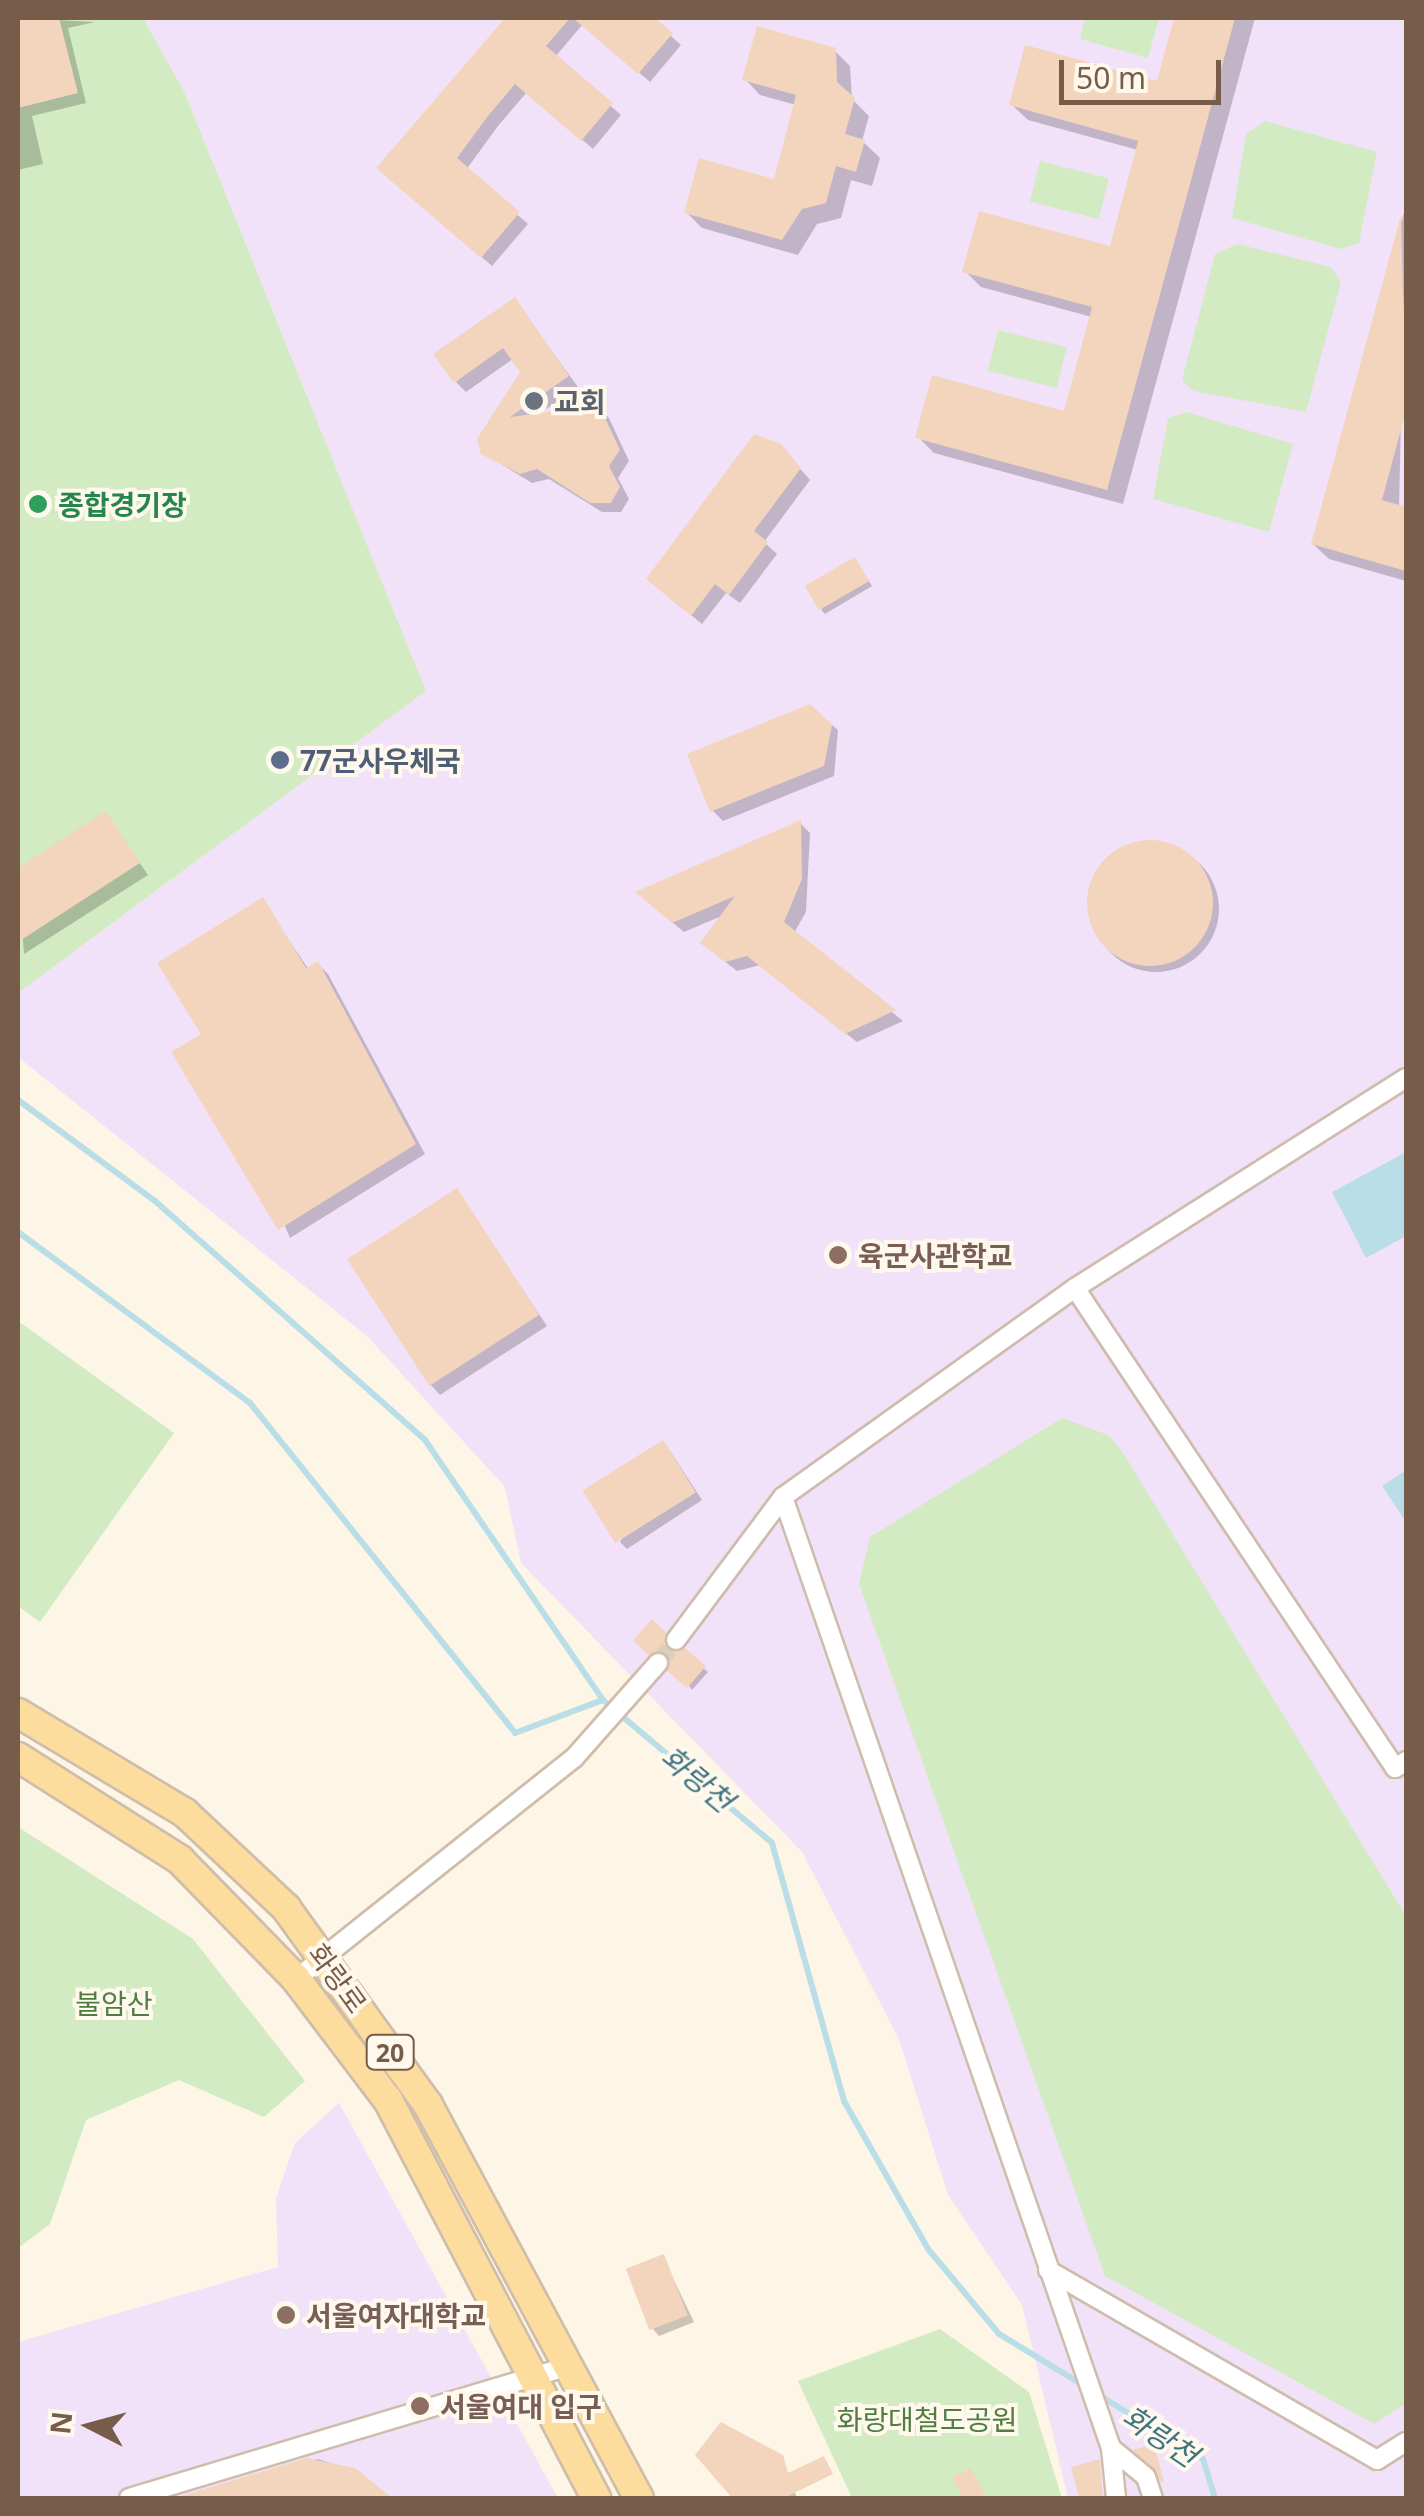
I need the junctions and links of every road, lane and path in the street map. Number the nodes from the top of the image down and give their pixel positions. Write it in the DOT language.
graph roads {
  1 [pos="1406,1078"];
  2 [pos="1076,1288"];
  3 [pos="783,1496"];
  4 [pos="676,1640"];
  5 [pos="657,1665"];
  6 [pos="18,1713"];
  7 [pos="18,1757"];
  8 [pos="1406,1761"];
  9 [pos="324,1956"];
  10 [pos="296,1979"];
  11 [pos="1048,2270"];
  12 [pos="566,2366"];
  13 [pos="527,2378"];
  14 [pos="1406,2442"];
  15 [pos="1111,2448"];
  16 [pos="129,2498"];
  17 [pos="596,2498"];
  18 [pos="639,2498"];
  19 [pos="1116,2498"];
  20 [pos="1153,2498"];
  1 -- 2 [label="street"];
  2 -- 3 [label="street"];
  2 -- 8 [label="street"];
  3 -- 4 [label="street"];
  3 -- 11 [label="street"];
  5 -- 9 [label="street"];
  6 -- 9 [label="main road, 화랑로 / 20"];
  7 -- 10 [label="main road, 화랑로 / 20"];
  9 -- 10 [label="street"];
  9 -- 12 [label="main road, 화랑로 / 20"];
  10 -- 13 [label="main road, 화랑로 / 20"];
  11 -- 14 [label="street"];
  11 -- 15 [label="street"];
  12 -- 13 [label="street"];
  12 -- 18 [label="main road, 화랑로 / 20"];
  13 -- 16 [label="street"];
  13 -- 17 [label="main road, 화랑로 / 20"];
  15 -- 19 [label="street"];
  15 -- 20 [label="street"];
}
